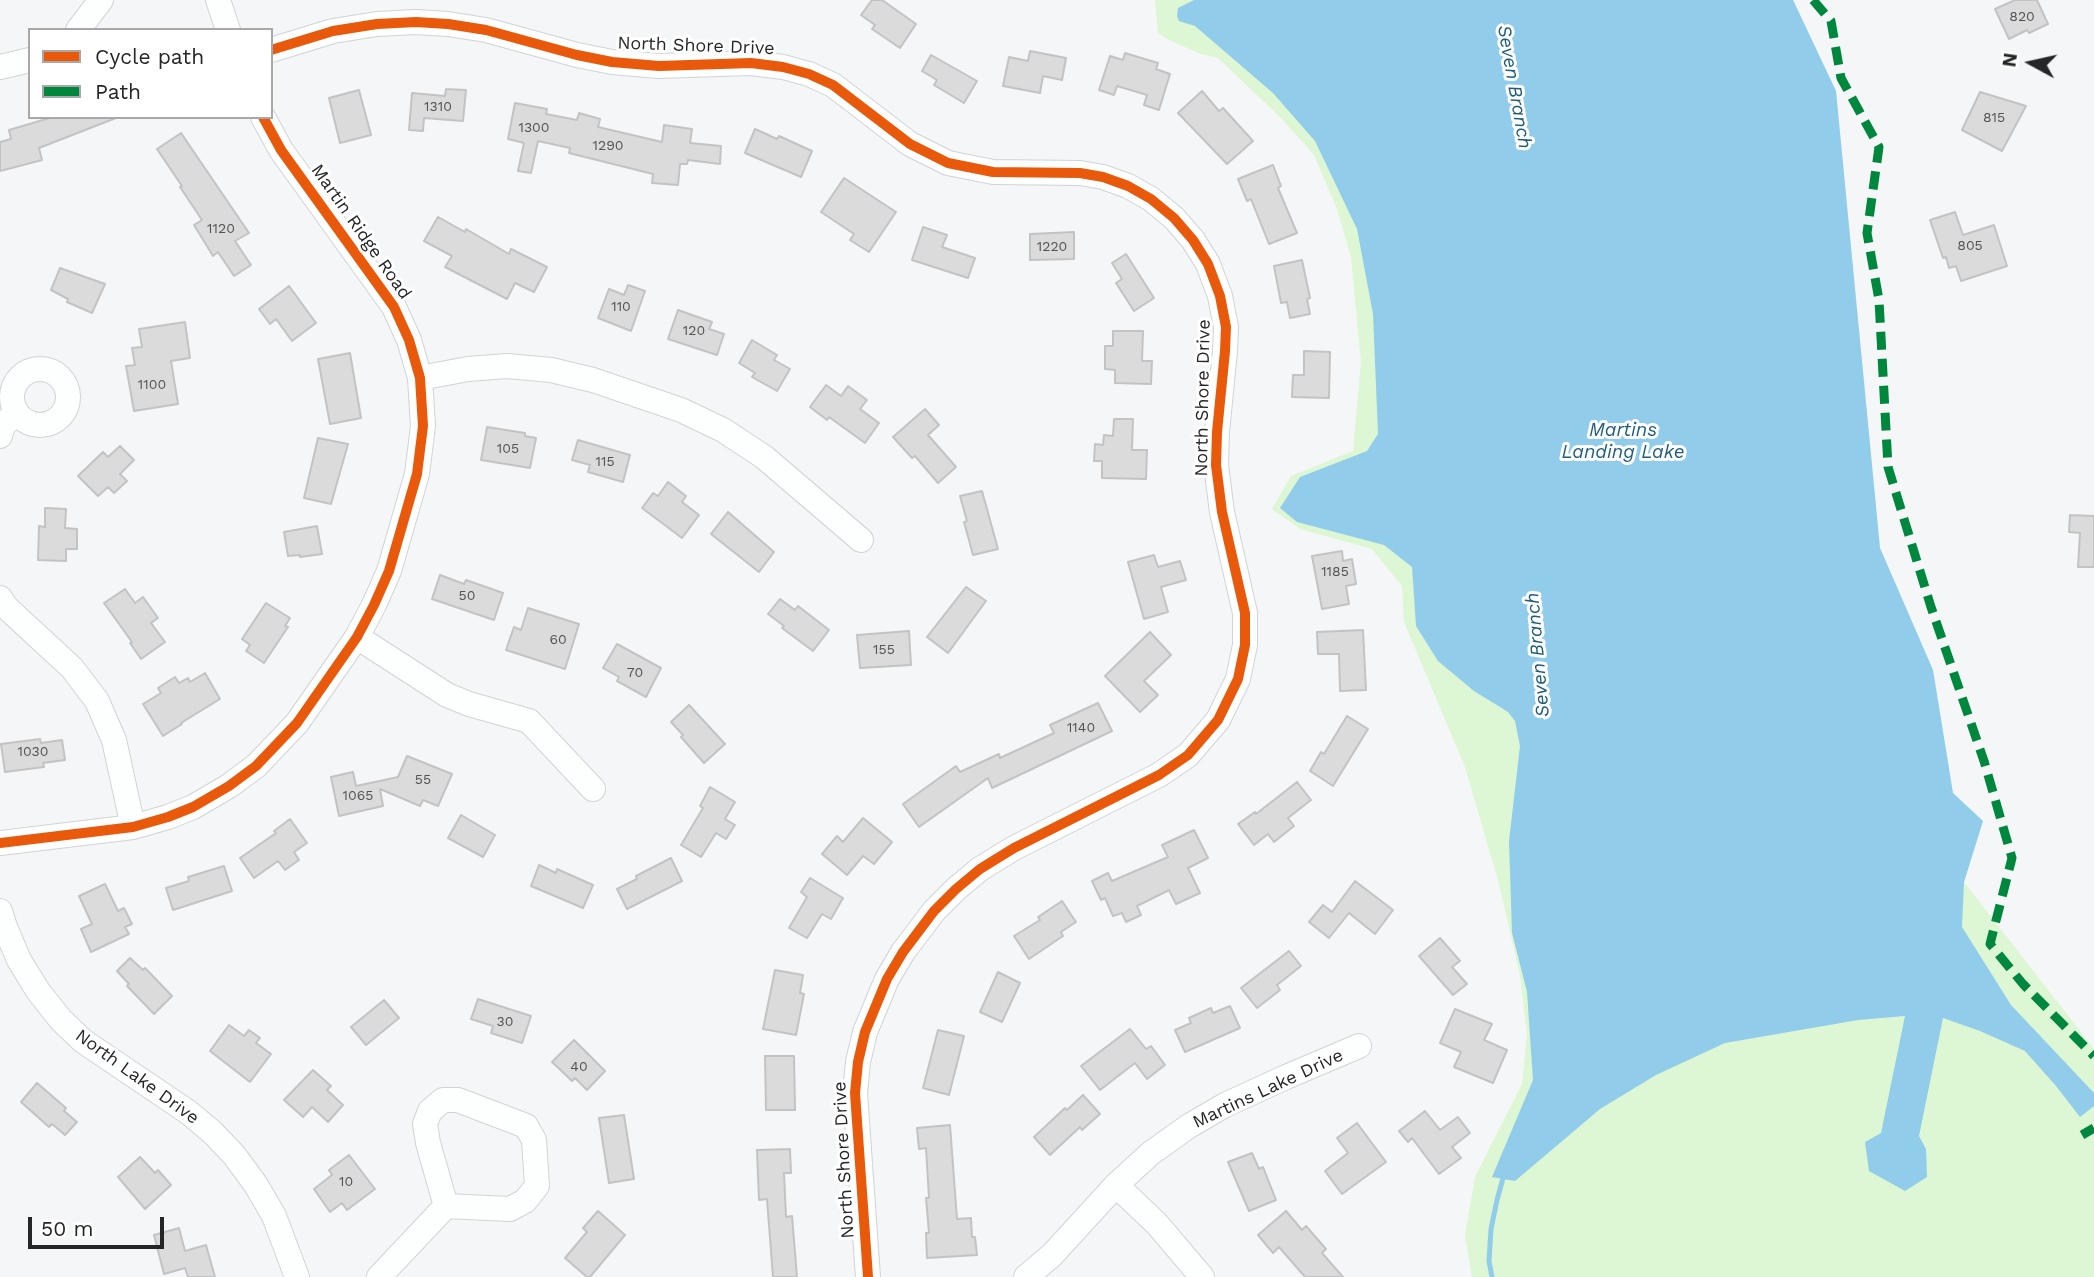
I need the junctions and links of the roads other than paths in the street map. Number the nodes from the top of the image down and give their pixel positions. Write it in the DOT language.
graph roads {
  1 [pos="101,0"];
  2 [pos="218,0"];
  3 [pos="80,28"];
  4 [pos="227,28"];
  5 [pos="273,49"];
  6 [pos="28,60"];
  7 [pos="0,67"];
  8 [pos="264,119"];
  9 [pos="419,378"];
  10 [pos="16,412"];
  11 [pos="0,436"];
  12 [pos="861,540"];
  13 [pos="0,598"];
  14 [pos="357,637"];
  15 [pos="593,789"];
  16 [pos="133,827"];
  17 [pos="0,843"];
  18 [pos="0,911"];
  19 [pos="1359,1046"];
  20 [pos="1116,1185"];
  21 [pos="446,1206"];
  22 [pos="297,1277"];
  23 [pos="379,1277"];
  24 [pos="868,1277"];
  25 [pos="1026,1277"];
  26 [pos="1202,1277"];
  1 -- 3 [label="street"];
  2 -- 4 [label="street"];
  5 -- 24 [label="street, North Shore Drive"];
  6 -- 7 [label="street"];
  8 -- 9 [label="street, Martin Ridge Road"];
  9 -- 12 [label="street"];
  9 -- 14 [label="street, Martin Ridge Road"];
  10 -- 11 [label="street"];
  13 -- 16 [label="street"];
  14 -- 15 [label="street"];
  14 -- 16 [label="street, Martin Ridge Road"];
  16 -- 17 [label="street, Martin Ridge Road"];
  18 -- 22 [label="street, North Lake Drive"];
  19 -- 20 [label="street, Martins Lake Drive"];
  20 -- 25 [label="street, Martins Lake Drive"];
  20 -- 26 [label="street"];
  21 -- 21 [label="street"];
  21 -- 23 [label="street"];
}
